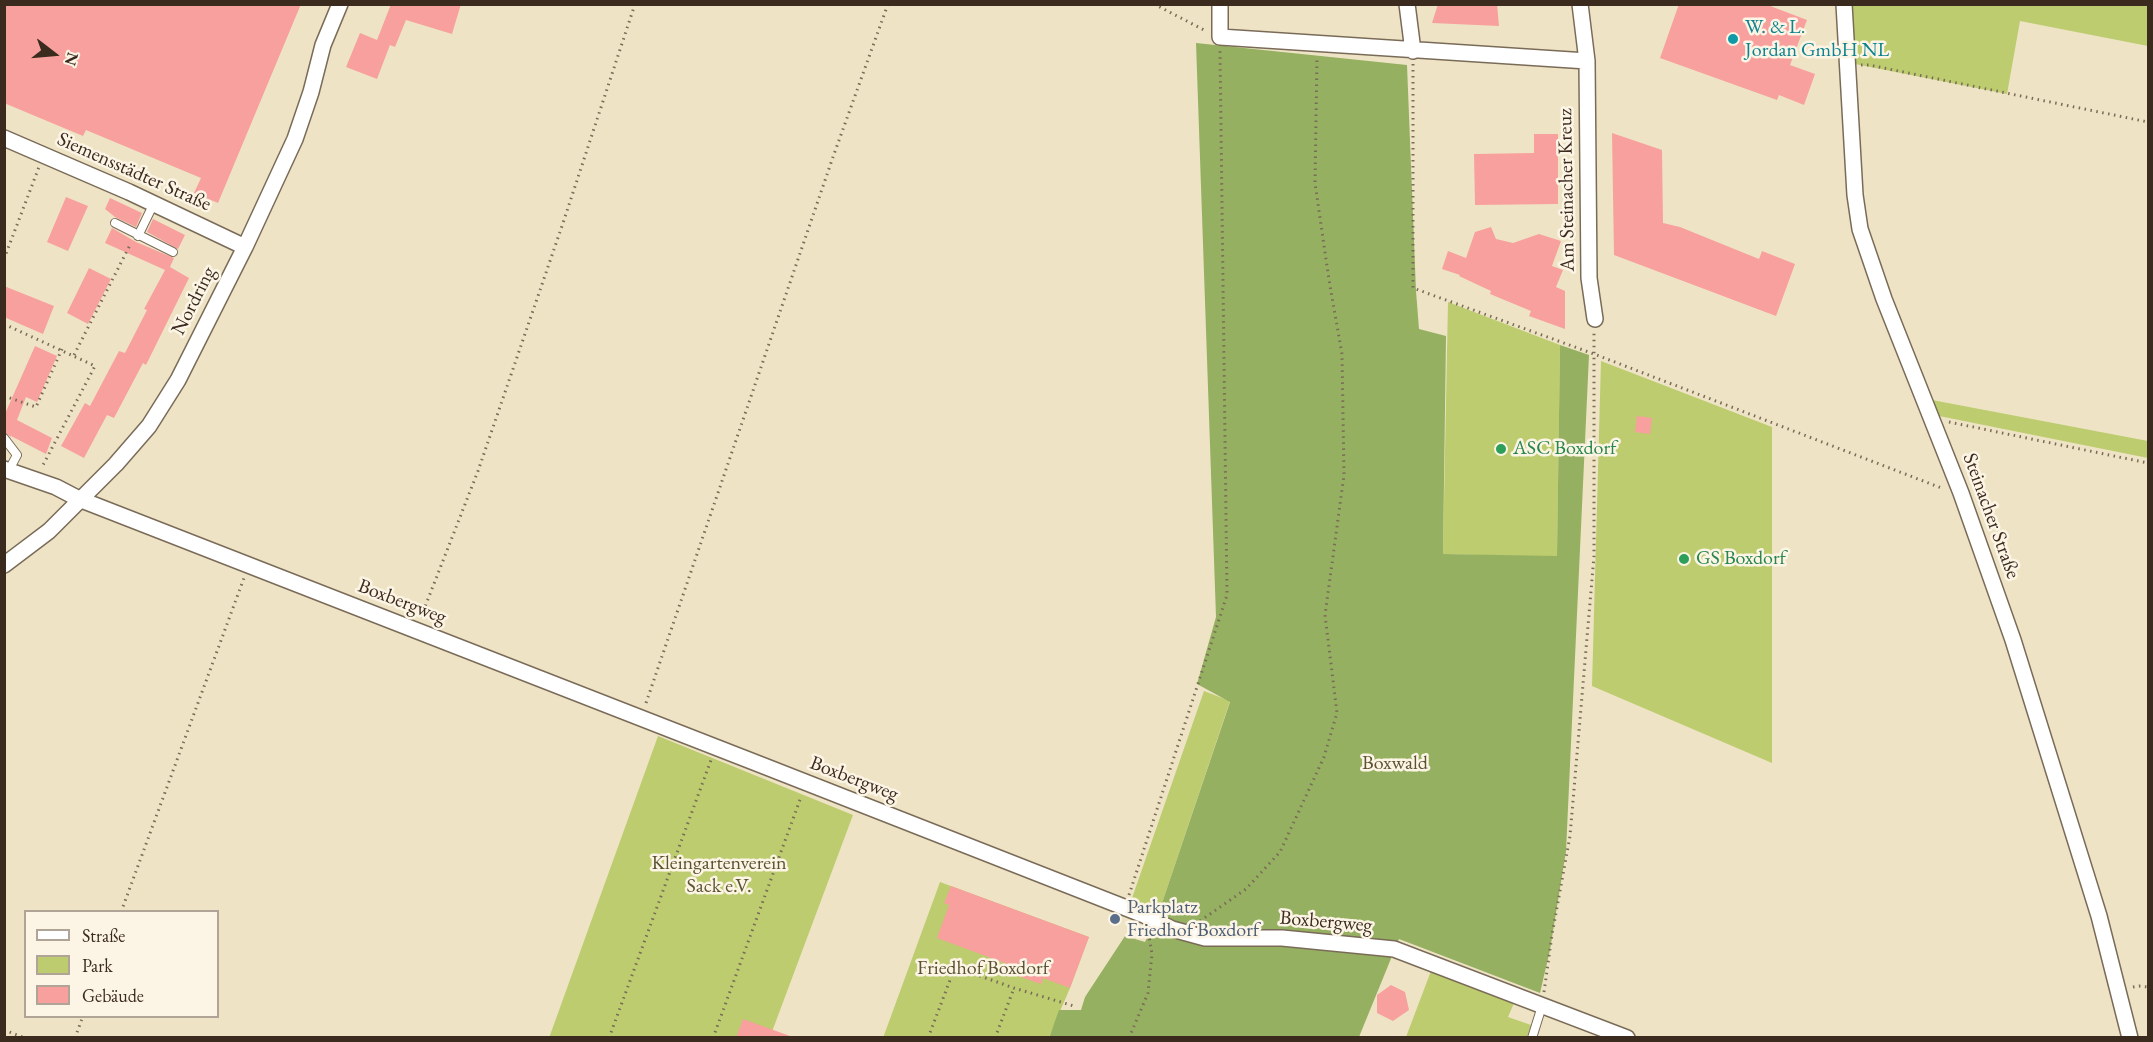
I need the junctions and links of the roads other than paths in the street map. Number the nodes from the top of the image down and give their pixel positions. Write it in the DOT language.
graph roads {
  1 [pos="340,4"];
  2 [pos="1220,4"];
  3 [pos="1407,4"];
  4 [pos="1580,4"];
  5 [pos="1844,4"];
  6 [pos="1413,51"];
  7 [pos="1587,61"];
  8 [pos="4,138"];
  9 [pos="154,203"];
  10 [pos="115,224"];
  11 [pos="135,238"];
  12 [pos="245,247"];
  13 [pos="173,252"];
  14 [pos="1595,319"];
  15 [pos="4,438"];
  16 [pos="7,470"];
  17 [pos="79,499"];
  18 [pos="4,565"];
  19 [pos="1542,1006"];
  20 [pos="1532,1038"];
  21 [pos="1628,1038"];
  22 [pos="2130,1038"];
  1 -- 12 [label="street, Nordring"];
  2 -- 6 [label="street"];
  3 -- 6 [label="street"];
  4 -- 7 [label="street, Am Steinacher Kreuz"];
  5 -- 22 [label="street, Steinacher Straße"];
  6 -- 7 [label="street"];
  7 -- 14 [label="street, Am Steinacher Kreuz"];
  8 -- 9 [label="street, Siemensstädter Straße"];
  9 -- 11 [label="lane"];
  9 -- 12 [label="street, Siemensstädter Straße"];
  10 -- 11 [label="lane"];
  11 -- 13 [label="lane"];
  12 -- 17 [label="street, Nordring"];
  15 -- 16 [label="lane"];
  16 -- 17 [label="street, Boxbergweg"];
  17 -- 18 [label="street, Nordring"];
  17 -- 19 [label="street, Boxbergweg"];
  19 -- 20 [label="lane"];
  19 -- 21 [label="street, Boxbergweg"];
}
